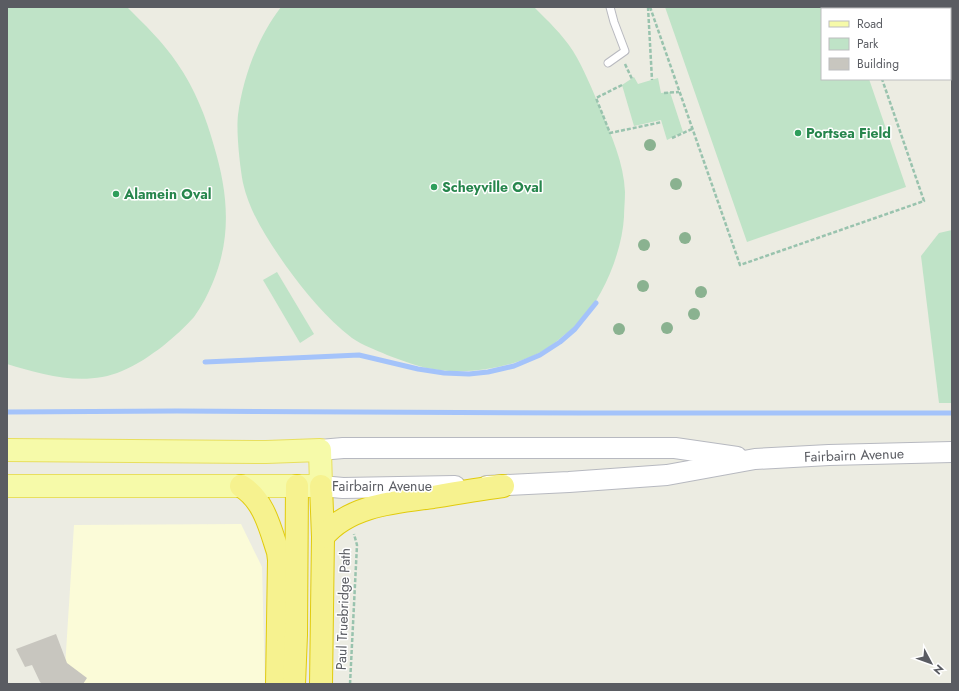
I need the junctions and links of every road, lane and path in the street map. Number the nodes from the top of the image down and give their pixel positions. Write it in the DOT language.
graph roads {
  1 [pos="610,7"];
  2 [pos="649,7"];
  3 [pos="621,54"];
  4 [pos="608,63"];
  5 [pos="632,79"];
  6 [pos="652,80"];
  7 [pos="882,80"];
  8 [pos="622,85"];
  9 [pos="679,92"];
  10 [pos="664,93"];
  11 [pos="662,122"];
  12 [pos="692,129"];
  13 [pos="672,138"];
  14 [pos="7,450"];
  15 [pos="320,450"];
  16 [pos="296,451"];
  17 [pos="952,452"];
  18 [pos="755,459"];
  19 [pos="7,486"];
  20 [pos="241,486"];
  21 [pos="297,486"];
  22 [pos="321,486"];
  23 [pos="503,486"];
  24 [pos="346,518"];
  25 [pos="323,537"];
  26 [pos="277,684"];
  27 [pos="294,684"];
  28 [pos="321,684"];
  29 [pos="350,684"];
  1 -- 3 [label="lane"];
  2 -- 6 [label="path"];
  2 -- 9 [label="path"];
  3 -- 4 [label="lane"];
  3 -- 5 [label="path"];
  7 -- 12 [label="path"];
  8 -- 11 [label="path"];
  9 -- 10 [label="path"];
  9 -- 12 [label="path"];
  12 -- 13 [label="path"];
  14 -- 16 [label="main road, Fairbairn Avenue"];
  15 -- 16 [label="main road, Fairbairn Avenue"];
  15 -- 18 [label="main road, Fairbairn Avenue"];
  15 -- 22 [label="main road"];
  16 -- 21 [label="main road"];
  17 -- 18 [label="main road, Fairbairn Avenue"];
  18 -- 23 [label="main road, Fairbairn Avenue"];
  19 -- 20 [label="main road, Fairbairn Avenue"];
  20 -- 21 [label="main road, Fairbairn Avenue"];
  20 -- 26 [label="highway"];
  21 -- 22 [label="main road, Fairbairn Avenue"];
  21 -- 27 [label="highway"];
  22 -- 23 [label="main road, Fairbairn Avenue"];
  22 -- 25 [label="highway"];
  23 -- 24 [label="highway"];
  24 -- 25 [label="highway"];
  24 -- 29 [label="path, Paul Truebridge Path"];
  25 -- 28 [label="highway"];
}
